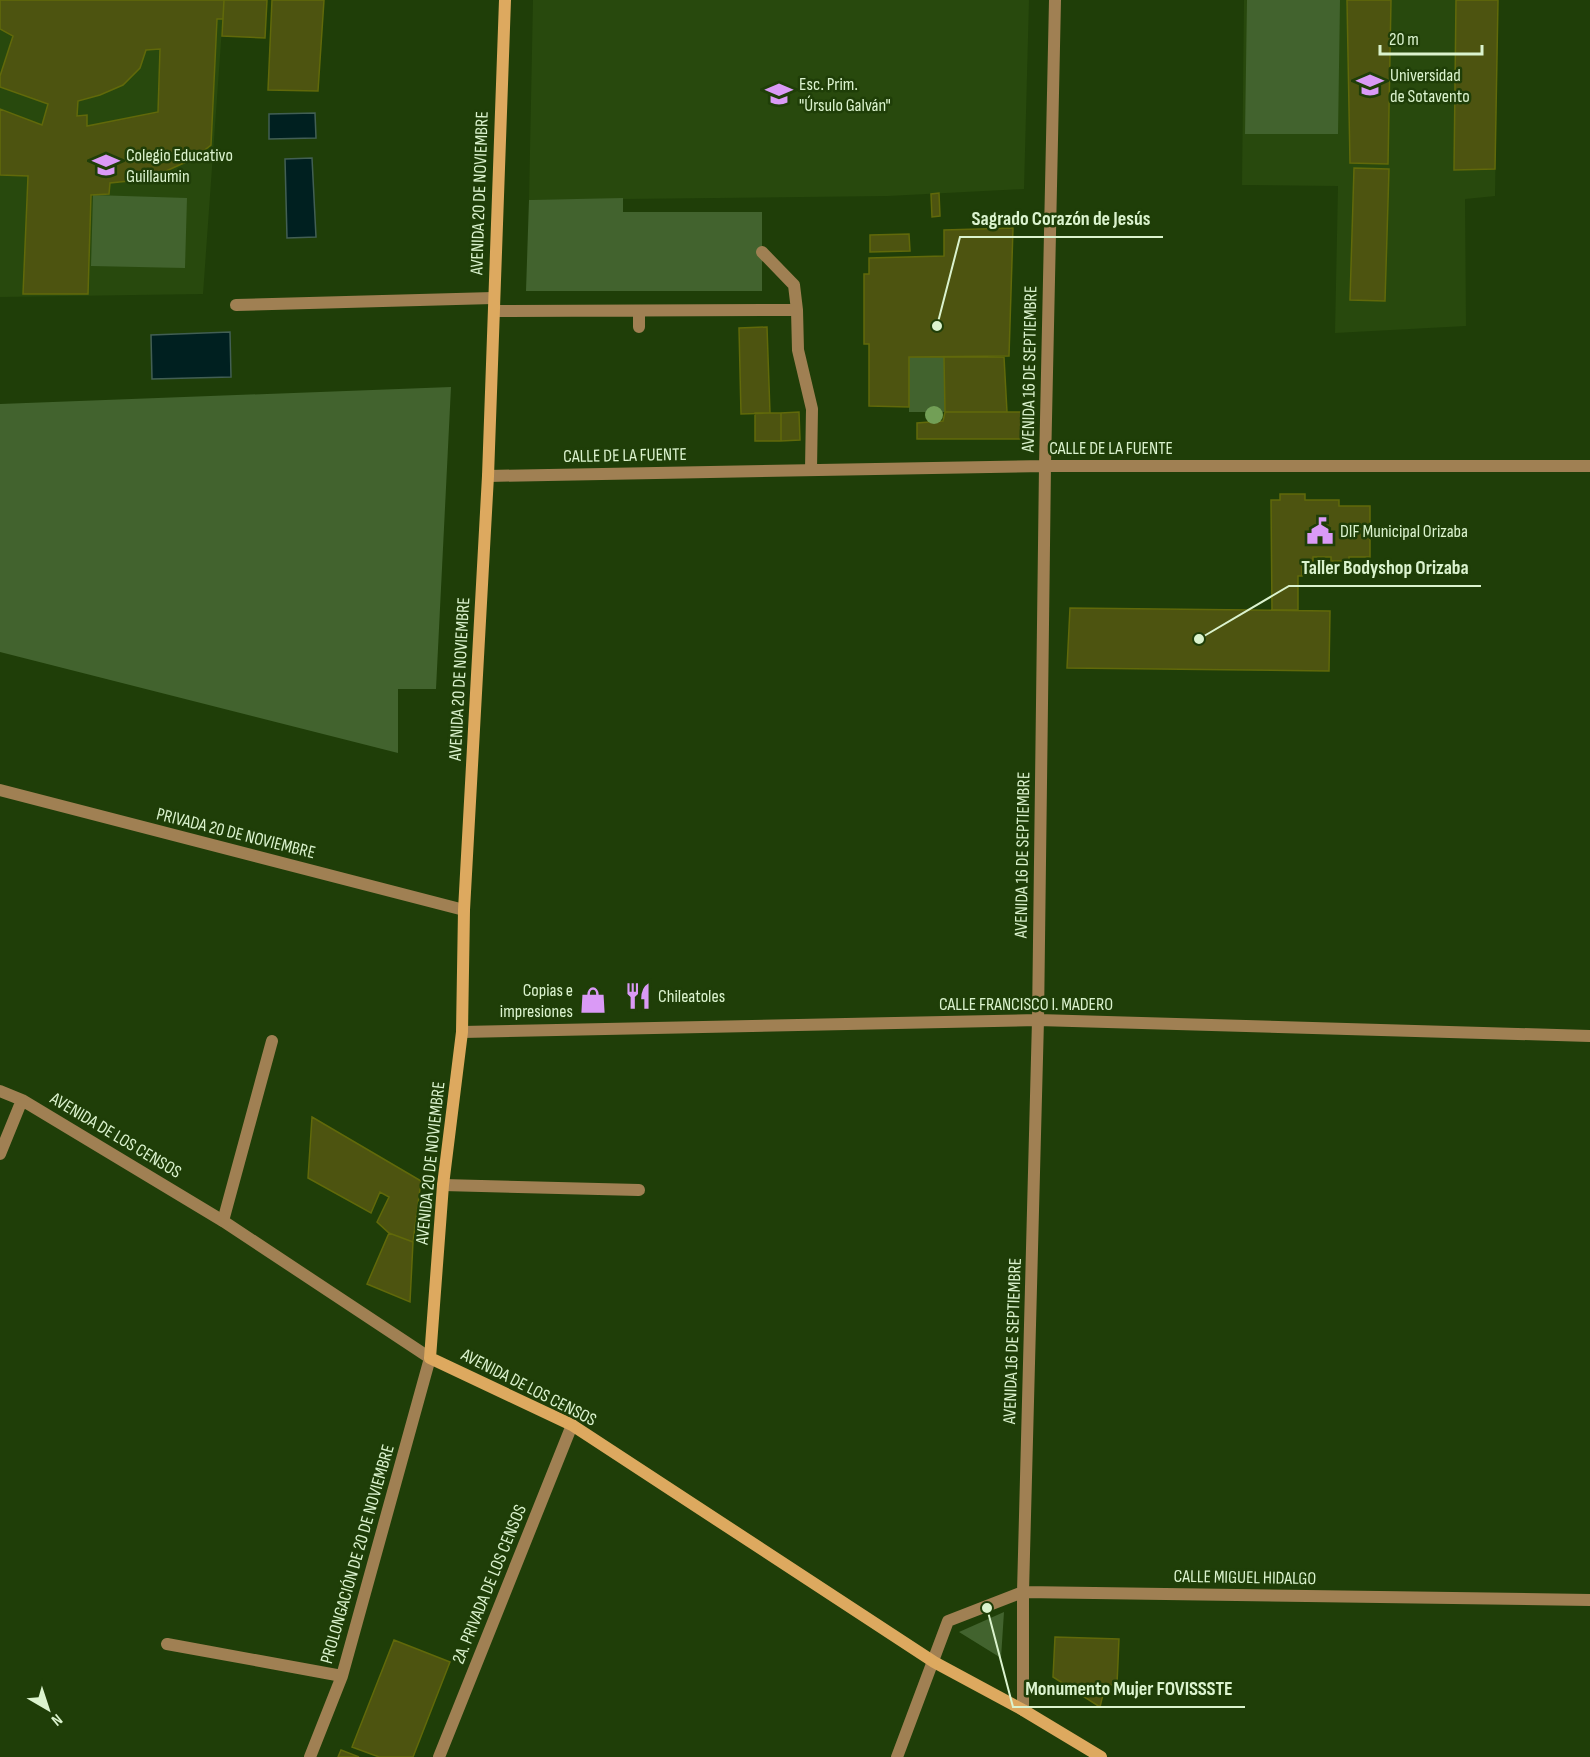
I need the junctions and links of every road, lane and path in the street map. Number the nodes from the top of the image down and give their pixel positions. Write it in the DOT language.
graph roads {
  1 [pos="505,0"];
  2 [pos="1054,0"];
  3 [pos="762,252"];
  4 [pos="493,298"];
  5 [pos="236,305"];
  6 [pos="639,310"];
  7 [pos="798,310"];
  8 [pos="494,311"];
  9 [pos="639,327"];
  10 [pos="1045,466"];
  11 [pos="1590,466"];
  12 [pos="811,469"];
  13 [pos="489,476"];
  14 [pos="0,790"];
  15 [pos="464,910"];
  16 [pos="1038,1020"];
  17 [pos="462,1032"];
  18 [pos="1590,1036"];
  19 [pos="272,1041"];
  20 [pos="0,1091"];
  21 [pos="22,1100"];
  22 [pos="0,1154"];
  23 [pos="443,1185"];
  24 [pos="639,1190"];
  25 [pos="223,1221"];
  26 [pos="430,1358"];
  27 [pos="572,1425"];
  28 [pos="1023,1592"];
  29 [pos="1590,1600"];
  30 [pos="166,1644"];
  31 [pos="934,1662"];
  32 [pos="342,1676"];
  33 [pos="1023,1710"];
  34 [pos="309,1757"];
  35 [pos="438,1757"];
  36 [pos="897,1757"];
  37 [pos="1101,1757"];
  1 -- 4 [label="street, AVENIDA 20 DE NOVIEMBRE"];
  2 -- 10 [label="street, AVENIDA 16 DE SEPTIEMBRE"];
  3 -- 7 [label="street"];
  4 -- 5 [label="street"];
  4 -- 8 [label="street, AVENIDA 20 DE NOVIEMBRE"];
  6 -- 7 [label="street"];
  6 -- 8 [label="street"];
  6 -- 9 [label="street"];
  7 -- 12 [label="street"];
  8 -- 13 [label="street, AVENIDA 20 DE NOVIEMBRE"];
  10 -- 11 [label="street, CALLE DE LA FUENTE"];
  10 -- 12 [label="street, CALLE DE LA FUENTE"];
  10 -- 16 [label="street, AVENIDA 16 DE SEPTIEMBRE"];
  12 -- 13 [label="street, CALLE DE LA FUENTE"];
  13 -- 15 [label="street, AVENIDA 20 DE NOVIEMBRE"];
  14 -- 15 [label="street, PRIVADA 20 DE NOVIEMBRE"];
  15 -- 17 [label="street, AVENIDA 20 DE NOVIEMBRE"];
  16 -- 17 [label="street, CALLE FRANCISCO I. MADERO"];
  16 -- 18 [label="street, CALLE FRANCISCO I. MADERO"];
  16 -- 28 [label="street, AVENIDA 16 DE SEPTIEMBRE"];
  17 -- 23 [label="street, AVENIDA 20 DE NOVIEMBRE"];
  19 -- 25 [label="street"];
  20 -- 21 [label="street, AVENIDA DE LOS CENSOS"];
  21 -- 22 [label="street"];
  21 -- 25 [label="street, AVENIDA DE LOS CENSOS"];
  23 -- 24 [label="street"];
  23 -- 26 [label="street, AVENIDA 20 DE NOVIEMBRE"];
  25 -- 26 [label="street, AVENIDA DE LOS CENSOS"];
  26 -- 27 [label="street, AVENIDA DE LOS CENSOS"];
  26 -- 32 [label="street, PROLONGACIÓN DE 20 DE NOVIEMBRE"];
  27 -- 31 [label="street, AVENIDA DE LOS CENSOS"];
  27 -- 35 [label="street, 2A. PRIVADA DE LOS CENSOS"];
  28 -- 29 [label="street, CALLE MIGUEL HIDALGO"];
  28 -- 31 [label="street, CALLE MIGUEL HIDALGO"];
  28 -- 33 [label="street, AVENIDA 16 DE SEPTIEMBRE"];
  30 -- 32 [label="street"];
  31 -- 33 [label="street, AVENIDA DE LOS CENSOS"];
  31 -- 36 [label="street"];
  32 -- 34 [label="street, PROLONGACIÓN DE 20 DE NOVIEMBRE"];
  33 -- 37 [label="street, AVENIDA DE LOS CENSOS"];
}
